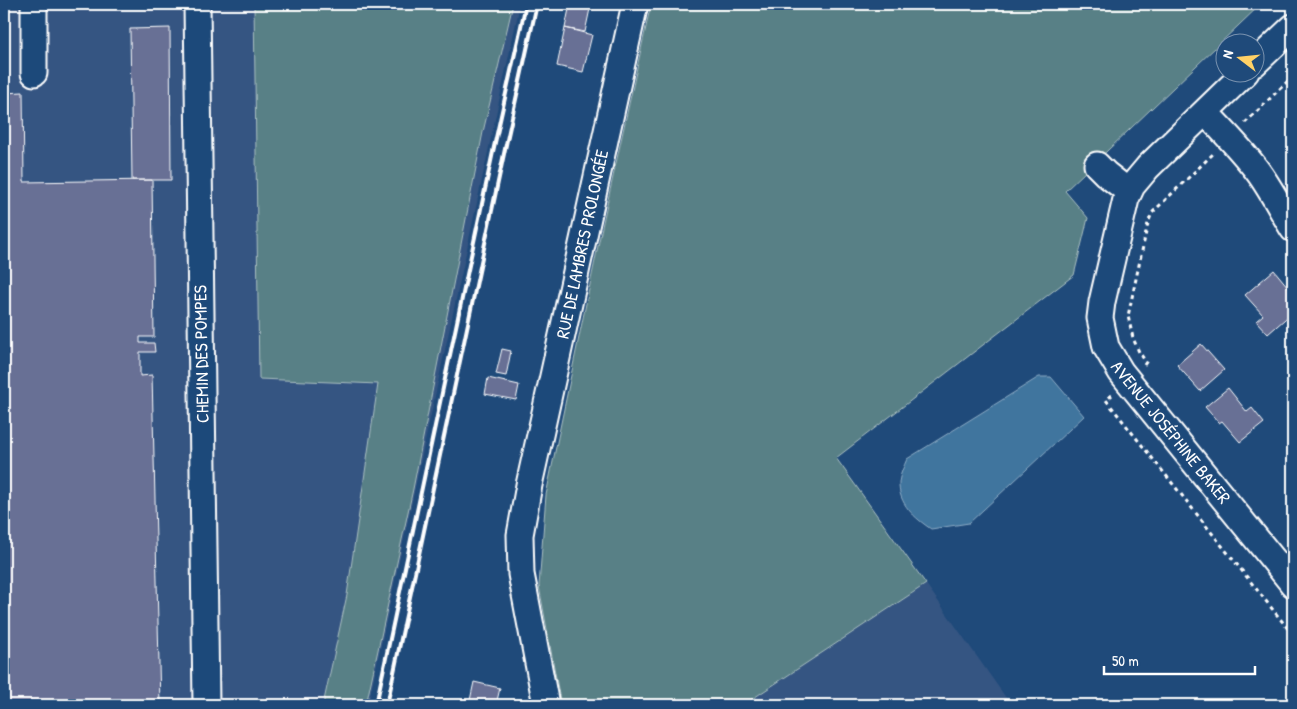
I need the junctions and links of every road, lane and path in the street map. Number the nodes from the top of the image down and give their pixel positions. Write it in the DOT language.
graph roads {
  1 [pos="34,4"];
  2 [pos="196,4"];
  3 [pos="635,4"];
  4 [pos="1293,27"];
  5 [pos="1264,55"];
  6 [pos="34,73"];
  7 [pos="1293,76"];
  8 [pos="1236,82"];
  9 [pos="1205,112"];
  10 [pos="1230,138"];
  11 [pos="1096,165"];
  12 [pos="1129,192"];
  13 [pos="1293,229"];
  14 [pos="1127,380"];
  15 [pos="1292,581"];
  16 [pos="1293,635"];
  17 [pos="206,705"];
  18 [pos="546,705"];
  1 -- 6 [label="street"];
  2 -- 17 [label="street, CHEMIN DES POMPES"];
  3 -- 18 [label="street, RUE DE LAMBRES PROLONGÉE"];
  4 -- 5 [label="street"];
  7 -- 10 [label="path"];
  8 -- 9 [label="street, AVENUE JOSÉPHINE BAKER"];
  9 -- 10 [label="street"];
  9 -- 12 [label="street, AVENUE JOSÉPHINE BAKER"];
  10 -- 13 [label="street"];
  10 -- 14 [label="path"];
  11 -- 12 [label="street"];
  12 -- 14 [label="street, AVENUE JOSÉPHINE BAKER"];
  14 -- 15 [label="street, AVENUE JOSÉPHINE BAKER"];
  14 -- 16 [label="path"];
}
